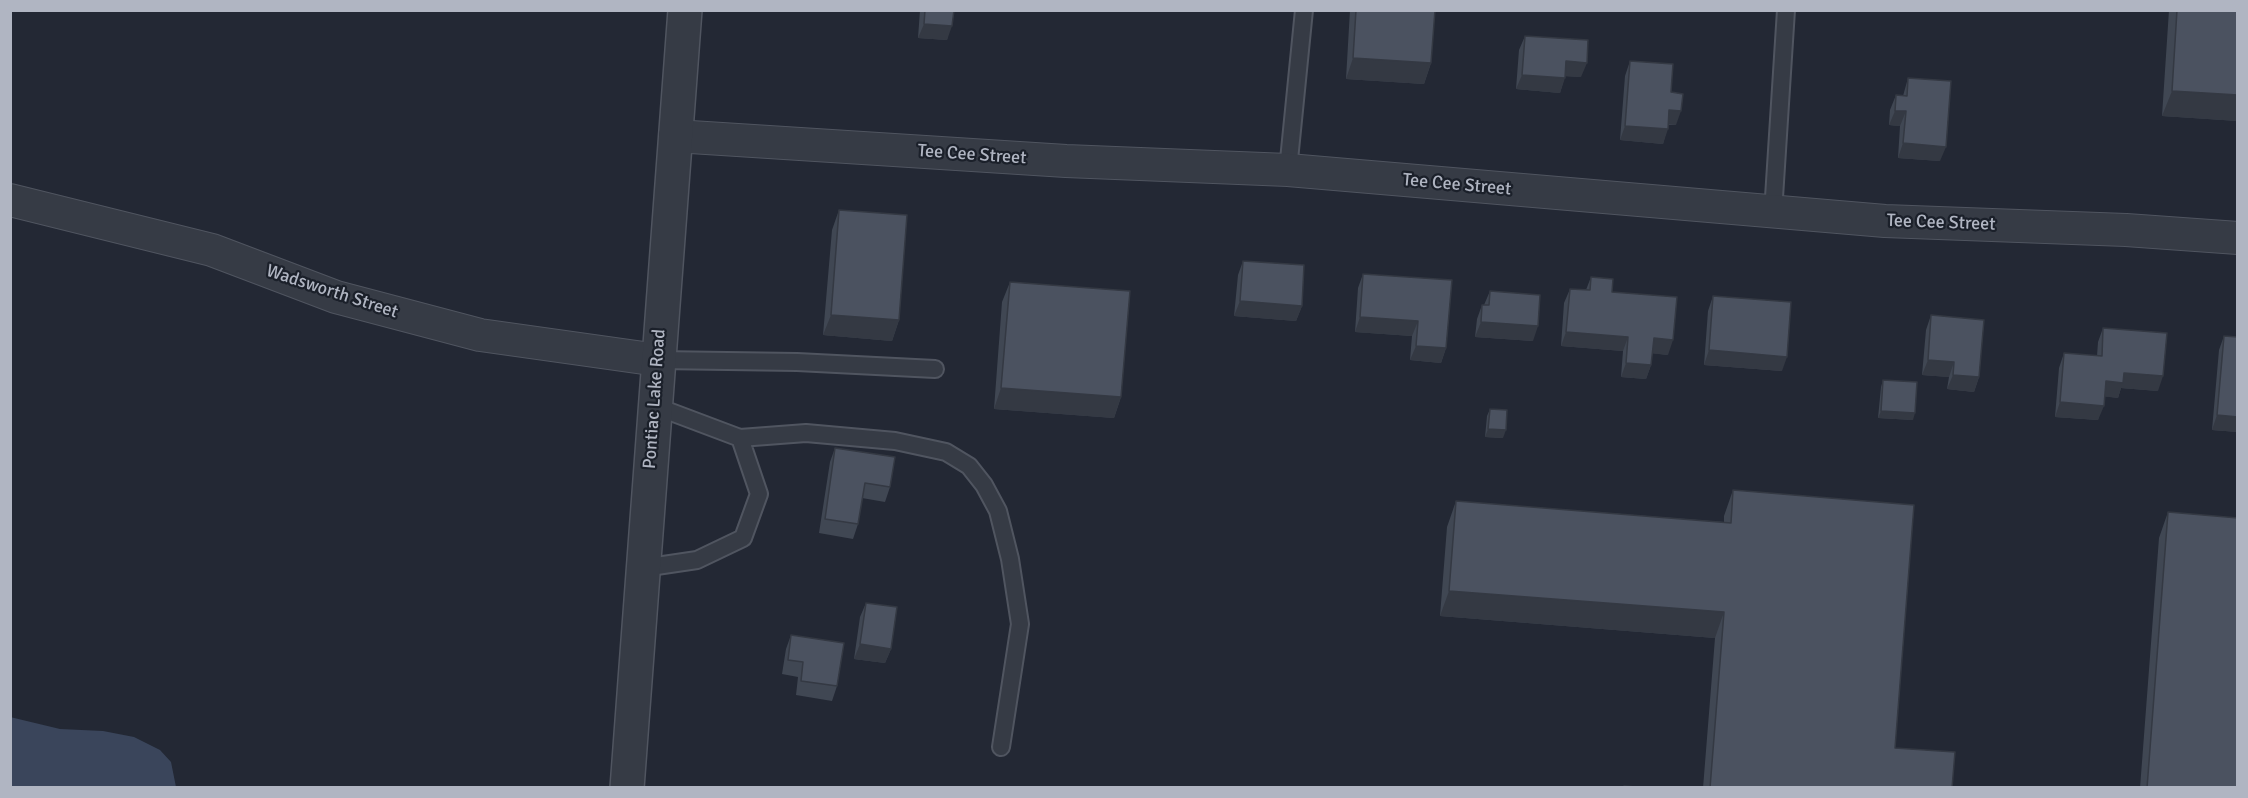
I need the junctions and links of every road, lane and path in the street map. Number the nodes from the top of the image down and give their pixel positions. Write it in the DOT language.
graph roads {
  1 [pos="685,10"];
  2 [pos="1304,10"];
  3 [pos="1786,10"];
  4 [pos="675,136"];
  5 [pos="1288,170"];
  6 [pos="10,200"];
  7 [pos="1773,213"];
  8 [pos="2238,238"];
  9 [pos="658,360"];
  10 [pos="935,369"];
  11 [pos="655,406"];
  12 [pos="740,438"];
  13 [pos="643,568"];
  14 [pos="1001,747"];
  15 [pos="627,788"];
  1 -- 4 [label="street, Pontiac Lake Road"];
  2 -- 5 [label="lane"];
  3 -- 7 [label="lane"];
  4 -- 5 [label="street, Tee Cee Street"];
  4 -- 9 [label="street, Pontiac Lake Road"];
  5 -- 7 [label="street, Tee Cee Street"];
  6 -- 9 [label="street, Wadsworth Street"];
  7 -- 8 [label="street, Tee Cee Street"];
  9 -- 10 [label="lane"];
  9 -- 11 [label="street, Pontiac Lake Road"];
  11 -- 12 [label="lane"];
  11 -- 13 [label="street, Pontiac Lake Road"];
  12 -- 13 [label="lane"];
  12 -- 14 [label="lane"];
  13 -- 15 [label="street, Pontiac Lake Road"];
}
